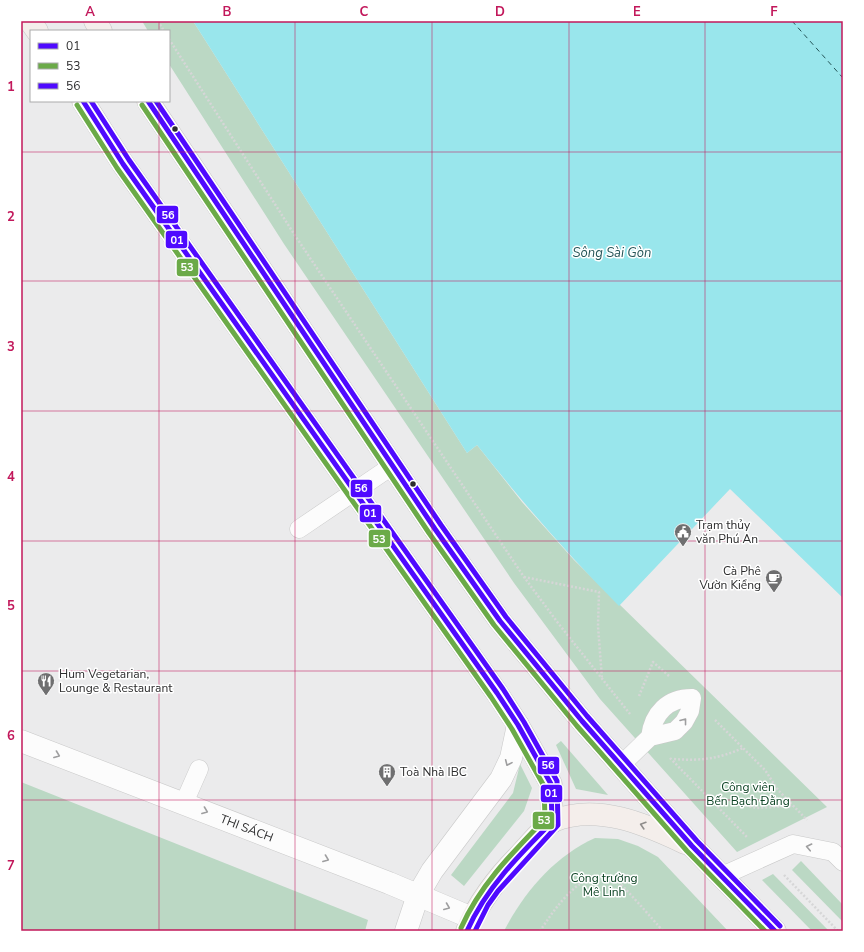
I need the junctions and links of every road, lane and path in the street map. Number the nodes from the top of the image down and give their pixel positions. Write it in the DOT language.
graph roads {
  1 [pos="30,21"];
  2 [pos="95,21"];
  3 [pos="158,21"];
  4 [pos="35,30"];
  5 [pos="100,30"];
  6 [pos="163,30"];
  7 [pos="170,41"];
  8 [pos="83,102"];
  9 [pos="149,102"];
  10 [pos="392,466"];
  11 [pos="354,492"];
  12 [pos="299,529"];
  13 [pos="524,577"];
  14 [pos="602,679"];
  15 [pos="692,698"];
  16 [pos="638,702"];
  17 [pos="518,725"];
  18 [pos="650,737"];
  19 [pos="21,741"];
  20 [pos="743,748"];
  21 [pos="671,759"];
  22 [pos="621,765"];
  23 [pos="199,769"];
  24 [pos="705,794"];
  25 [pos="184,803"];
  26 [pos="792,806"];
  27 [pos="552,822"];
  28 [pos="809,822"];
  29 [pos="692,846"];
  30 [pos="765,856"];
  31 [pos="843,862"];
  32 [pos="722,876"];
  33 [pos="418,895"];
  34 [pos="469,924"];
  35 [pos="406,931"];
  36 [pos="540,931"];
  37 [pos="663,931"];
  38 [pos="775,931"];
  39 [pos="838,931"];
  1 -- 4 [label="main road"];
  2 -- 5 [label="main road"];
  3 -- 6 [label="path"];
  7 -- 13 [label="path"];
  8 -- 11 [label="main road"];
  9 -- 10 [label="main road"];
  10 -- 11 [label="lane"];
  10 -- 22 [label="main road"];
  11 -- 12 [label="lane"];
  11 -- 17 [label="main road"];
  13 -- 14 [label="path"];
  13 -- 14 [label="path"];
  14 -- 18 [label="path"];
  15 -- 16 [label="path"];
  18 -- 15 [label="lane, one-way"];
  15 -- 18 [label="lane"];
  15 -- 20 [label="path"];
  17 -- 27 [label="main road"];
  17 -- 33 [label="street, one-way"];
  18 -- 21 [label="path"];
  18 -- 22 [label="lane"];
  19 -- 25 [label="street, THI SÁCH, one-way"];
  20 -- 21 [label="path"];
  20 -- 26 [label="path"];
  21 -- 24 [label="path"];
  22 -- 29 [label="main road"];
  23 -- 25 [label="lane"];
  24 -- 26 [label="path"];
  24 -- 30 [label="path"];
  25 -- 33 [label="street, THI SÁCH, one-way"];
  26 -- 28 [label="path"];
  29 -- 27 [label="main road, one-way"];
  27 -- 34 [label="main road"];
  29 -- 32 [label="main road"];
  31 -- 30 [label="lane, one-way"];
  30 -- 32 [label="lane"];
  30 -- 39 [label="path"];
  32 -- 38 [label="main road"];
  33 -- 34 [label="street, THI SÁCH, one-way"];
  33 -- 35 [label="street"];
  36 -- 37 [label="path"];
}
